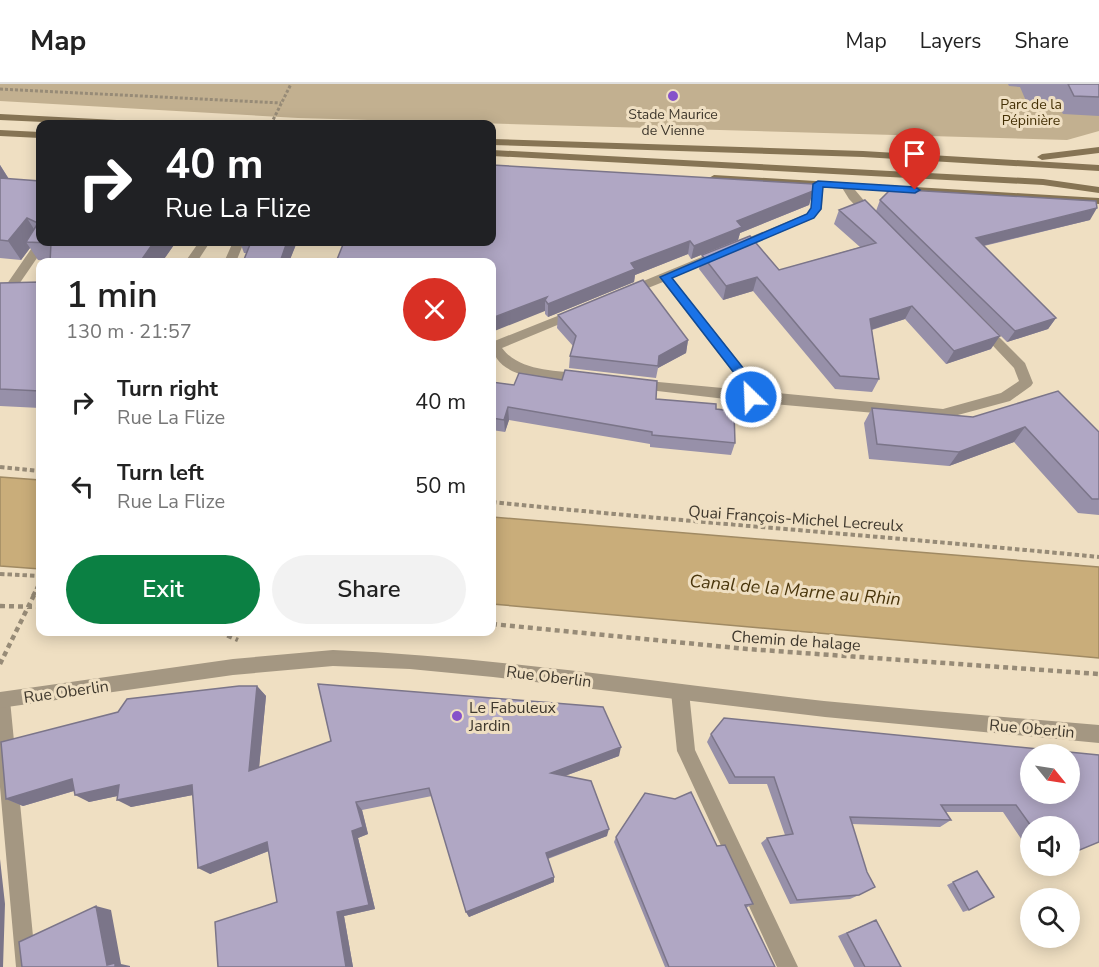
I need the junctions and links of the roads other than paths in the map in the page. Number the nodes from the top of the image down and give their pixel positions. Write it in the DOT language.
graph roads {
  1 [pos="0,117"];
  2 [pos="58,120"];
  3 [pos="0,133"];
  4 [pos="36,135"];
  5 [pos="496,142"];
  6 [pos="1099,150"];
  7 [pos="496,153"];
  8 [pos="997,162"];
  9 [pos="1099,168"];
  10 [pos="701,177"];
  11 [pos="818,184"];
  12 [pos="846,186"];
  13 [pos="1099,190"];
  14 [pos="1099,201"];
  15 [pos="882,226"];
  16 [pos="39,246"];
  17 [pos="665,277"];
  18 [pos="611,298"];
  19 [pos="0,303"];
  20 [pos="590,307"];
  21 [pos="971,317"];
  22 [pos="496,345"];
  23 [pos="496,350"];
  24 [pos="592,380"];
  25 [pos="626,384"];
  26 [pos="751,397"];
  27 [pos="680,692"];
  28 [pos="1,700"];
  29 [pos="1099,734"];
  30 [pos="26,967"];
  31 [pos="788,967"];
  1 -- 2 [label="main road"];
  3 -- 4 [label="main road"];
  5 -- 8 [label="main road"];
  6 -- 8 [label="main road"];
  7 -- 13 [label="main road"];
  8 -- 9 [label="main road"];
  10 -- 11 [label="main road"];
  11 -- 12 [label="main road"];
  11 -- 17 [label="street"];
  12 -- 14 [label="main road"];
  12 -- 15 [label="street"];
  16 -- 19 [label="street"];
  17 -- 18 [label="street"];
  17 -- 26 [label="street"];
  20 -- 22 [label="street"];
  21 -- 26 [label="street"];
  23 -- 24 [label="street"];
  25 -- 26 [label="street"];
  27 -- 28 [label="street, Rue Oberlin"];
  27 -- 29 [label="street, Rue Oberlin"];
  27 -- 31 [label="street"];
  28 -- 30 [label="street"];
}
